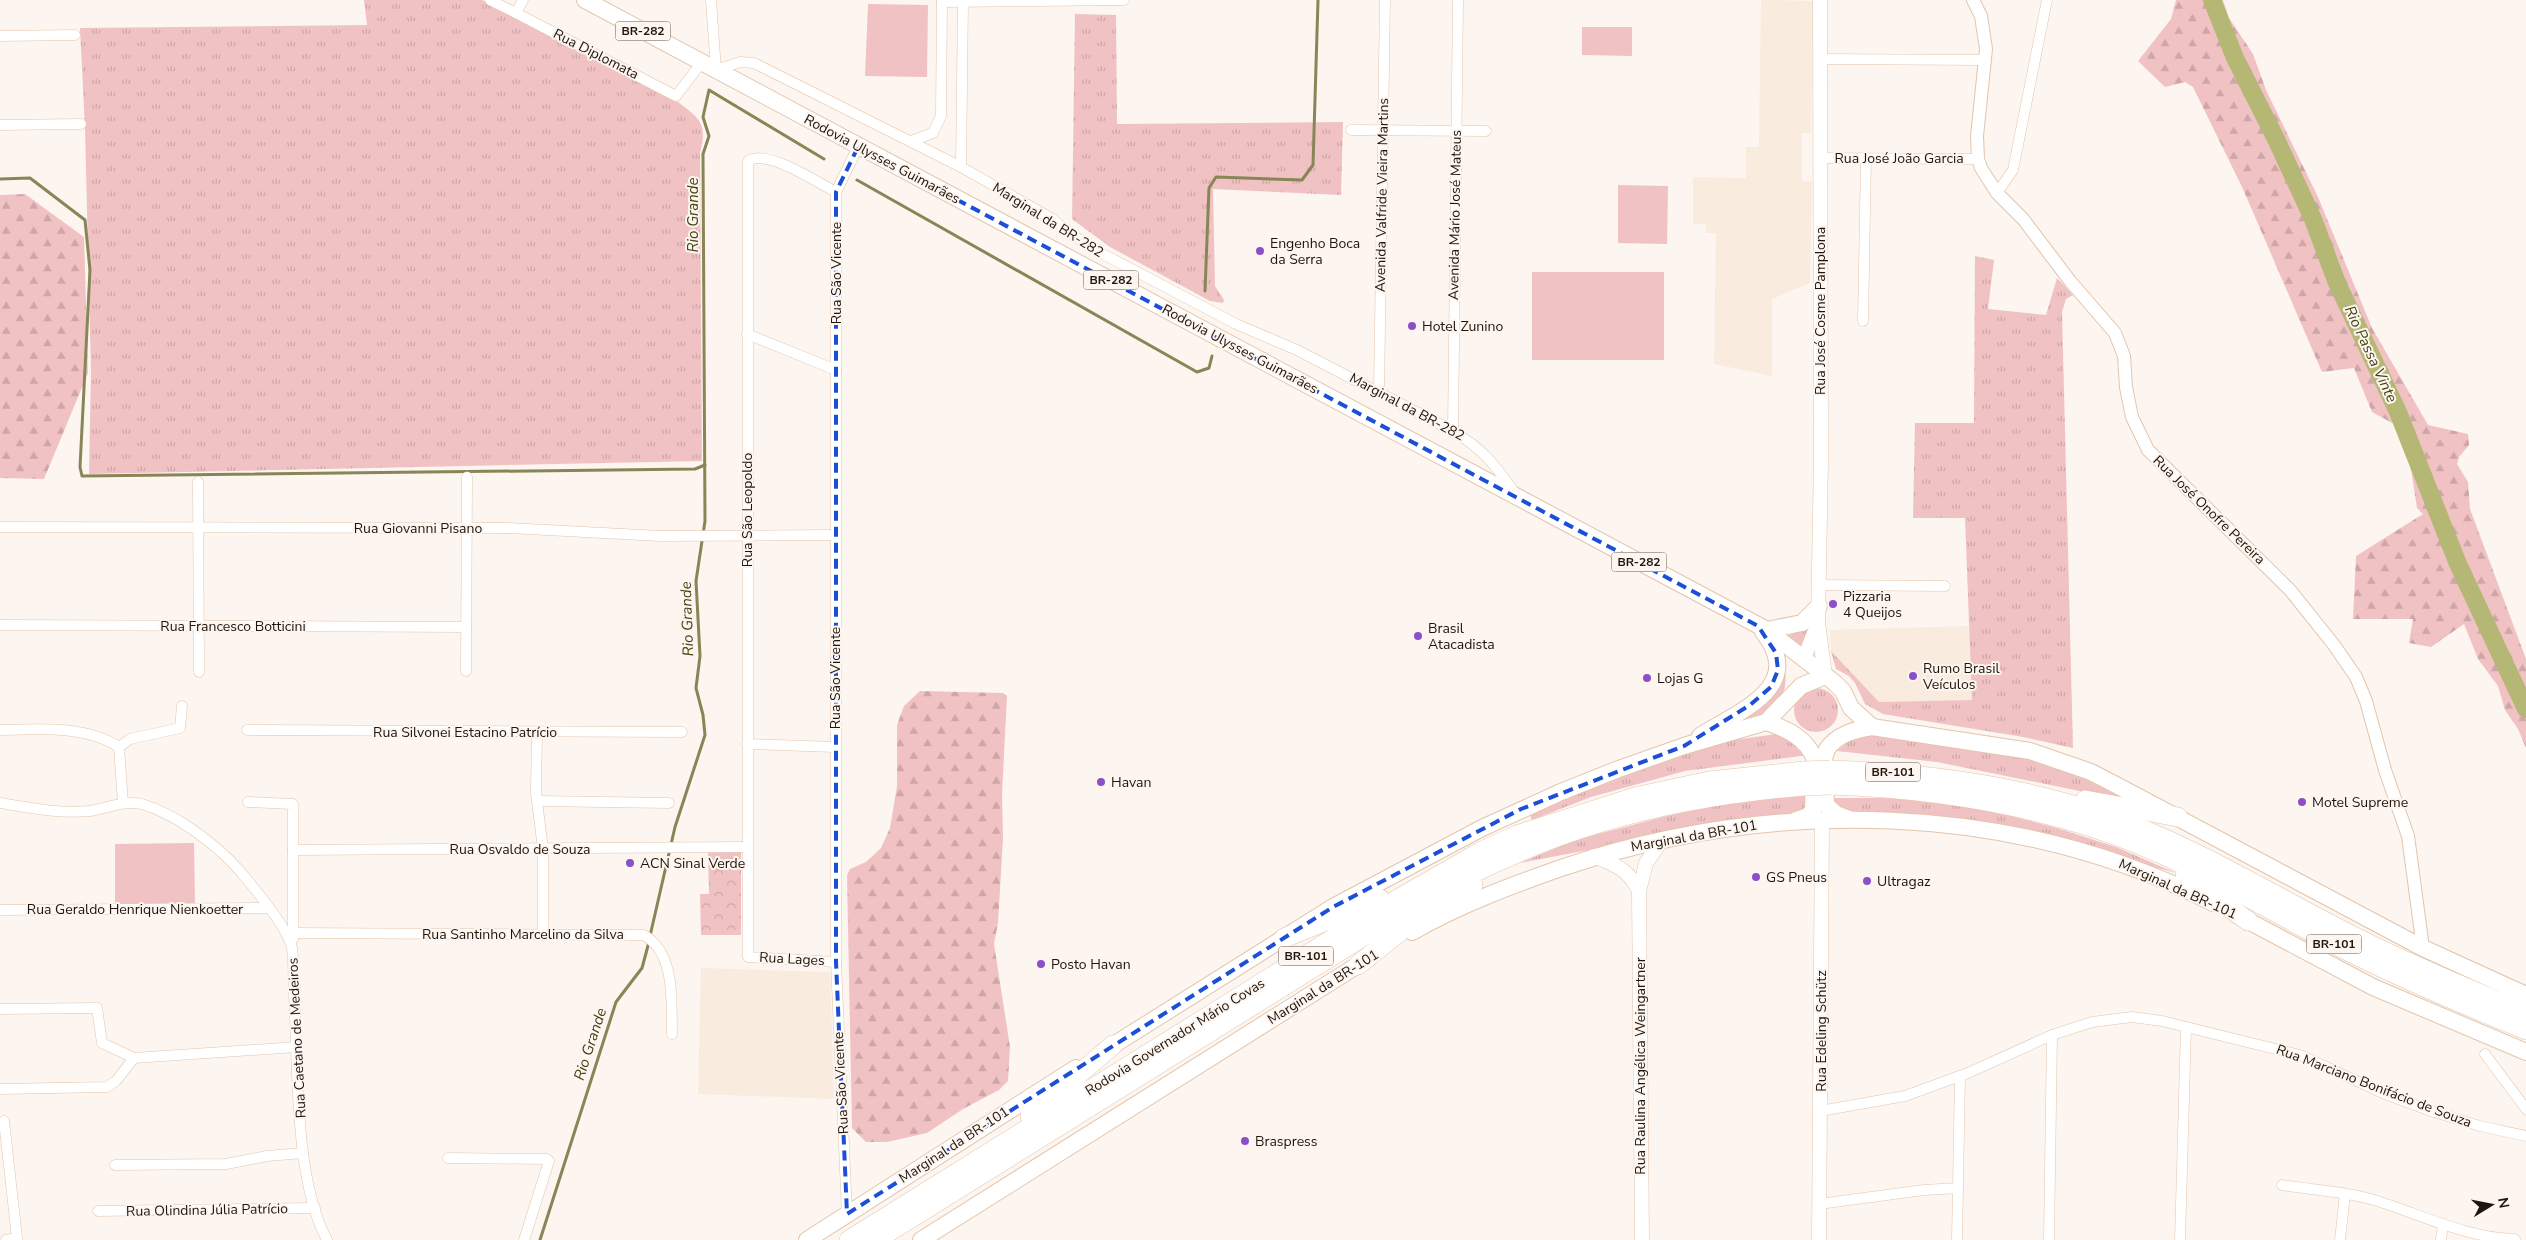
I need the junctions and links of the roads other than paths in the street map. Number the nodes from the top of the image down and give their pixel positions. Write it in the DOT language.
graph roads {
  1 [pos="490,0"];
  2 [pos="523,0"];
  3 [pos="585,0"];
  4 [pos="711,0"];
  5 [pos="1124,0"];
  6 [pos="1385,0"];
  7 [pos="1458,0"];
  8 [pos="1820,0"];
  9 [pos="1973,0"];
  10 [pos="2047,0"];
  11 [pos="942,1"];
  12 [pos="963,1"];
  13 [pos="516,13"];
  14 [pos="75,35"];
  15 [pos="0,36"];
  16 [pos="1819,59"];
  17 [pos="1986,60"];
  18 [pos="709,66"];
  19 [pos="81,124"];
  20 [pos="0,125"];
  21 [pos="1351,130"];
  22 [pos="1383,130"];
  23 [pos="1456,131"];
  24 [pos="1486,131"];
  25 [pos="911,141"];
  26 [pos="858,147"];
  27 [pos="1819,158"];
  28 [pos="1866,158"];
  29 [pos="1978,159"];
  30 [pos="961,167"];
  31 [pos="836,192"];
  32 [pos="1997,193"];
  33 [pos="1864,321"];
  34 [pos="747,334"];
  35 [pos="836,370"];
  36 [pos="1379,391"];
  37 [pos="1453,431"];
  38 [pos="467,477"];
  39 [pos="198,482"];
  40 [pos="1519,499"];
  41 [pos="0,527"];
  42 [pos="198,528"];
  43 [pos="466,528"];
  44 [pos="835,535"];
  45 [pos="747,536"];
  46 [pos="1819,585"];
  47 [pos="1945,586"];
  48 [pos="1818,606"];
  49 [pos="1818,622"];
  50 [pos="0,624"];
  51 [pos="199,626"];
  52 [pos="466,627"];
  53 [pos="1763,628"];
  54 [pos="1804,658"];
  55 [pos="199,672"];
  56 [pos="466,672"];
  57 [pos="1826,676"];
  58 [pos="1794,692"];
  59 [pos="1846,699"];
  60 [pos="182,706"];
  61 [pos="1766,722"];
  62 [pos="1872,727"];
  63 [pos="0,730"];
  64 [pos="247,730"];
  65 [pos="537,732"];
  66 [pos="682,732"];
  67 [pos="747,744"];
  68 [pos="835,746"];
  69 [pos="1684,746"];
  70 [pos="119,747"];
  71 [pos="1817,774"];
  72 [pos="1955,780"];
  73 [pos="538,801"];
  74 [pos="248,802"];
  75 [pos="0,803"];
  76 [pos="123,803"];
  77 [pos="668,803"];
  78 [pos="2178,817"];
  79 [pos="1849,819"];
  80 [pos="1794,821"];
  81 [pos="1822,821"];
  82 [pos="1663,840"];
  83 [pos="1537,844"];
  84 [pos="747,847"];
  85 [pos="2146,847"];
  86 [pos="543,849"];
  87 [pos="293,850"];
  88 [pos="1594,856"];
  89 [pos="1437,875"];
  90 [pos="1639,891"];
  91 [pos="269,908"];
  92 [pos="0,910"];
  93 [pos="2248,921"];
  94 [pos="293,933"];
  95 [pos="543,935"];
  96 [pos="1284,938"];
  97 [pos="291,947"];
  98 [pos="2423,948"];
  99 [pos="748,957"];
  100 [pos="836,962"];
  101 [pos="1358,965"];
  102 [pos="2526,995"];
  103 [pos="0,1009"];
  104 [pos="2526,1013"];
  105 [pos="2186,1027"];
  106 [pos="2526,1030"];
  107 [pos="672,1034"];
  108 [pos="2052,1035"];
  109 [pos="1113,1045"];
  110 [pos="297,1047"];
  111 [pos="2526,1052"];
  112 [pos="2485,1054"];
  113 [pos="134,1058"];
  114 [pos="1960,1076"];
  115 [pos="0,1089"];
  116 [pos="2526,1109"];
  117 [pos="1820,1111"];
  118 [pos="4,1121"];
  119 [pos="2526,1136"];
  120 [pos="303,1153"];
  121 [pos="982,1157"];
  122 [pos="448,1158"];
  123 [pos="114,1165"];
  124 [pos="2282,1186"];
  125 [pos="1958,1188"];
  126 [pos="2345,1194"];
  127 [pos="1819,1204"];
  128 [pos="315,1208"];
  129 [pos="98,1212"];
  130 [pos="847,1214"];
  131 [pos="2443,1224"];
  132 [pos="2515,1239"];
  133 [pos="6,1240"];
  134 [pos="327,1240"];
  135 [pos="524,1240"];
  136 [pos="807,1240"];
  137 [pos="849,1240"];
  138 [pos="876,1240"];
  139 [pos="921,1240"];
  140 [pos="1642,1240"];
  141 [pos="1819,1240"];
  142 [pos="1956,1240"];
  143 [pos="2048,1240"];
  144 [pos="2180,1240"];
  145 [pos="2340,1240"];
  146 [pos="2441,1240"];
  1 -- 13 [label="street, Rua Diplomata"];
  2 -- 13 [label="street"];
  3 -- 18 [label="highway, Rodovia Ulysses Guimarães / BR-282"];
  4 -- 18 [label="street"];
  5 -- 12 [label="street"];
  6 -- 22 [label="street, Avenida Valfride Vieira Martins"];
  7 -- 23 [label="street, Avenida Mário José Mateus"];
  8 -- 16 [label="main road, Rua José Cosme Pamplona"];
  9 -- 17 [label="street, Rua José Onofre Pereira"];
  10 -- 32 [label="street"];
  11 -- 12 [label="street"];
  11 -- 25 [label="street"];
  12 -- 30 [label="street"];
  13 -- 18 [label="street, Rua Diplomata"];
  14 -- 15 [label="street"];
  16 -- 17 [label="street"];
  16 -- 27 [label="main road, Rua José Cosme Pamplona"];
  17 -- 29 [label="street, Rua José Onofre Pereira"];
  18 -- 25 [label="street, Marginal da BR-282"];
  18 -- 26 [label="highway, Rodovia Ulysses Guimarães / BR-282"];
  19 -- 20 [label="street"];
  21 -- 22 [label="street"];
  22 -- 23 [label="street"];
  22 -- 36 [label="street, Avenida Valfride Vieira Martins"];
  23 -- 24 [label="street"];
  23 -- 37 [label="street, Avenida Mário José Mateus"];
  25 -- 30 [label="street, Marginal da BR-282"];
  26 -- 31 [label="street, Rua São Vicente"];
  26 -- 40 [label="highway, Rodovia Ulysses Guimarães / BR-282"];
  27 -- 28 [label="street, Rua José João Garcia"];
  27 -- 46 [label="main road, Rua José Cosme Pamplona"];
  28 -- 29 [label="street, Rua José João Garcia"];
  28 -- 33 [label="street"];
  29 -- 32 [label="street, Rua José Onofre Pereira"];
  30 -- 36 [label="street, Marginal da BR-282"];
  31 -- 34 [label="street, Rua São Leopoldo"];
  31 -- 35 [label="street, Rua São Vicente"];
  32 -- 98 [label="street, Rua José Onofre Pereira"];
  34 -- 35 [label="street"];
  34 -- 45 [label="street, Rua São Leopoldo"];
  35 -- 44 [label="street, Rua São Vicente"];
  36 -- 37 [label="street, Marginal da BR-282"];
  37 -- 40 [label="street, Marginal da BR-282"];
  38 -- 43 [label="street"];
  39 -- 42 [label="street"];
  40 -- 53 [label="highway, Rodovia Ulysses Guimarães / BR-282"];
  41 -- 42 [label="street, Rua Giovanni Pisano"];
  42 -- 43 [label="street, Rua Giovanni Pisano"];
  42 -- 51 [label="street"];
  43 -- 45 [label="street, Rua Giovanni Pisano"];
  43 -- 52 [label="street"];
  44 -- 45 [label="street, Rua Giovanni Pisano"];
  44 -- 68 [label="street, Rua São Vicente"];
  45 -- 67 [label="street, Rua São Leopoldo"];
  46 -- 47 [label="street"];
  46 -- 48 [label="main road, Rua José Cosme Pamplona"];
  48 -- 49 [label="main road, Rua José Cosme Pamplona"];
  48 -- 53 [label="highway"];
  49 -- 54 [label="main road, Rua José Cosme Pamplona"];
  49 -- 57 [label="main road, Rua José Cosme Pamplona"];
  50 -- 51 [label="street, Rua Francesco Botticini"];
  51 -- 52 [label="street, Rua Francesco Botticini"];
  51 -- 55 [label="street"];
  52 -- 56 [label="street"];
  53 -- 54 [label="highway, Rodovia Ulysses Guimarães / BR-282"];
  53 -- 69 [label="highway"];
  54 -- 57 [label="highway, Rodovia Ulysses Guimarães / BR-282"];
  54 -- 58 [label="highway"];
  57 -- 58 [label="highway"];
  57 -- 59 [label="highway, Rodovia Ulysses Guimarães / BR-282"];
  58 -- 61 [label="highway"];
  59 -- 62 [label="highway, Rodovia Ulysses Guimarães / BR-282"];
  59 -- 71 [label="highway"];
  60 -- 70 [label="street"];
  61 -- 69 [label="highway"];
  61 -- 71 [label="highway"];
  62 -- 78 [label="highway"];
  62 -- 79 [label="highway"];
  63 -- 70 [label="street"];
  64 -- 65 [label="street, Rua Silvonei Estacino Patrício"];
  65 -- 66 [label="street, Rua Silvonei Estacino Patrício"];
  65 -- 73 [label="street"];
  67 -- 68 [label="street"];
  67 -- 84 [label="street, Rua São Leopoldo"];
  68 -- 100 [label="street, Rua São Vicente"];
  69 -- 96 [label="highway, Marginal da BR-101"];
  70 -- 76 [label="street"];
  71 -- 72 [label="highway, Rodovia Governador Mário Covas / BR-101"];
  71 -- 80 [label="highway"];
  71 -- 83 [label="highway, Rodovia Governador Mário Covas / BR-101"];
  71 -- 85 [label="highway, Rodovia Governador Mário Covas / BR-101"];
  71 -- 89 [label="highway, Rodovia Governador Mário Covas / BR-101"];
  72 -- 78 [label="highway"];
  72 -- 104 [label="highway, Rodovia Governador Mário Covas / BR-101"];
  73 -- 77 [label="street"];
  73 -- 86 [label="street"];
  74 -- 87 [label="street"];
  75 -- 76 [label="street, Rua Caetano de Medeiros"];
  76 -- 91 [label="street, Rua Caetano de Medeiros"];
  78 -- 98 [label="highway"];
  79 -- 81 [label="highway, Marginal da BR-101"];
  79 -- 93 [label="highway, Marginal da BR-101"];
  80 -- 81 [label="highway, Marginal da BR-101"];
  80 -- 82 [label="highway, Marginal da BR-101"];
  81 -- 117 [label="main road, Rua Edeling Schütz"];
  82 -- 88 [label="highway, Marginal da BR-101"];
  82 -- 90 [label="main road, Rua Raulina Angélica Weingartner"];
  83 -- 101 [label="highway"];
  83 -- 138 [label="highway, Rodovia Governador Mário Covas / BR-101"];
  84 -- 86 [label="street, Rua Osvaldo de Souza"];
  84 -- 99 [label="street, Rua São Leopoldo"];
  85 -- 93 [label="highway"];
  85 -- 106 [label="highway, Rodovia Governador Mário Covas / BR-101"];
  86 -- 87 [label="street, Rua Osvaldo de Souza"];
  86 -- 95 [label="street"];
  87 -- 94 [label="street"];
  88 -- 90 [label="main road"];
  88 -- 101 [label="highway, Marginal da BR-101"];
  89 -- 96 [label="highway"];
  89 -- 121 [label="highway, Rodovia Governador Mário Covas / BR-101"];
  90 -- 140 [label="main road, Rua Raulina Angélica Weingartner"];
  91 -- 92 [label="street, Rua Geraldo Henrique Nienkoetter"];
  91 -- 97 [label="street, Rua Caetano de Medeiros"];
  93 -- 111 [label="highway, Marginal da BR-101"];
  94 -- 95 [label="street, Rua Santinho Marcelino da Silva"];
  94 -- 97 [label="street"];
  95 -- 107 [label="street, Rua Santinho Marcelino da Silva"];
  96 -- 109 [label="highway, Marginal da BR-101"];
  97 -- 110 [label="street, Rua Caetano de Medeiros"];
  98 -- 102 [label="highway"];
  99 -- 100 [label="street, Rua Lages"];
  100 -- 130 [label="street, Rua São Vicente"];
  101 -- 139 [label="highway, Marginal da BR-101"];
  103 -- 113 [label="street"];
  105 -- 108 [label="street, Rua Marciano Bonifácio de Souza"];
  105 -- 119 [label="street, Rua Marciano Bonifácio de Souza"];
  105 -- 144 [label="street"];
  108 -- 114 [label="street, Rua Marciano Bonifácio de Souza"];
  108 -- 143 [label="street"];
  109 -- 121 [label="highway"];
  109 -- 130 [label="highway, Marginal da BR-101"];
  110 -- 113 [label="street"];
  110 -- 120 [label="street, Rua Caetano de Medeiros"];
  112 -- 116 [label="street"];
  113 -- 115 [label="street"];
  114 -- 117 [label="street, Rua Marciano Bonifácio de Souza"];
  114 -- 125 [label="street"];
  117 -- 127 [label="main road, Rua Edeling Schütz"];
  118 -- 133 [label="street"];
  120 -- 123 [label="street"];
  120 -- 128 [label="street, Rua Caetano de Medeiros"];
  121 -- 137 [label="highway, Rodovia Governador Mário Covas / BR-101"];
  122 -- 135 [label="street"];
  124 -- 126 [label="street"];
  125 -- 127 [label="street"];
  125 -- 142 [label="street"];
  126 -- 131 [label="street"];
  126 -- 145 [label="street"];
  127 -- 141 [label="main road, Rua Edeling Schütz"];
  128 -- 129 [label="street, Rua Olindina Júlia Patrício"];
  128 -- 134 [label="street, Rua Caetano de Medeiros"];
  130 -- 136 [label="highway, Marginal da BR-101"];
  131 -- 132 [label="street"];
  131 -- 146 [label="street"];
}
